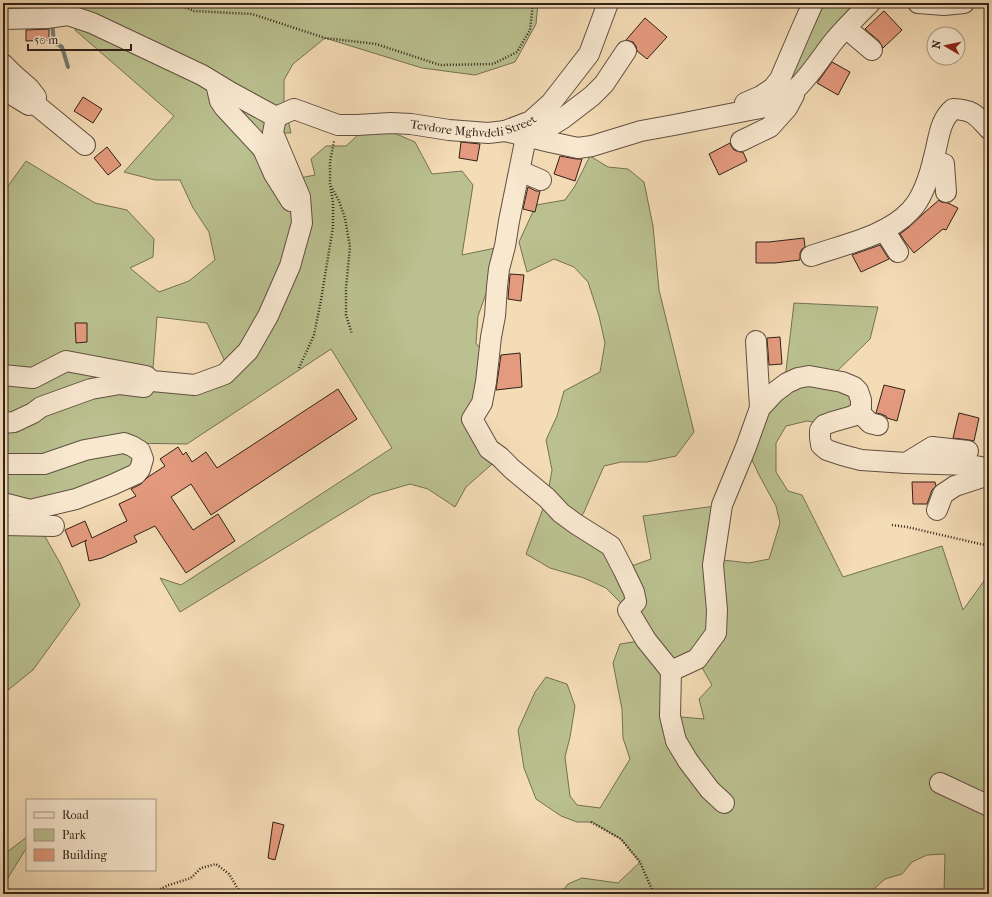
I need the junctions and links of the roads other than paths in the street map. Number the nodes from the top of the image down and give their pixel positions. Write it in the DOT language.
graph roads {
  1 [pos="608,3"];
  2 [pos="813,3"];
  3 [pos="870,3"];
  4 [pos="918,3"];
  5 [pos="964,3"];
  6 [pos="8,24"];
  7 [pos="846,28"];
  8 [pos="872,50"];
  9 [pos="626,51"];
  10 [pos="3,64"];
  11 [pos="216,84"];
  12 [pos="3,87"];
  13 [pos="799,88"];
  14 [pos="41,108"];
  15 [pos="68,111"];
  16 [pos="716,116"];
  17 [pos="276,117"];
  18 [pos="989,129"];
  19 [pos="505,131"];
  20 [pos="526,136"];
  21 [pos="742,142"];
  22 [pos="85,145"];
  23 [pos="933,161"];
  24 [pos="520,171"];
  25 [pos="541,180"];
  26 [pos="946,192"];
  27 [pos="291,201"];
  28 [pos="884,230"];
  29 [pos="898,252"];
  30 [pos="811,256"];
  31 [pos="756,341"];
  32 [pos="3,375"];
  33 [pos="152,381"];
  34 [pos="760,408"];
  35 [pos="859,412"];
  36 [pos="3,423"];
  37 [pos="878,425"];
  38 [pos="968,451"];
  39 [pos="906,463"];
  40 [pos="3,464"];
  41 [pos="989,469"];
  42 [pos="989,475"];
  43 [pos="3,503"];
  44 [pos="937,510"];
  45 [pos="3,525"];
  46 [pos="54,526"];
  47 [pos="671,671"];
  48 [pos="940,783"];
  49 [pos="724,803"];
  50 [pos="989,806"];
  1 -- 19 [label="street, Tevdore Mghvdeli Street"];
  2 -- 16 [label="street"];
  3 -- 7 [label="street"];
  4 -- 5 [label="street"];
  6 -- 11 [label="street"];
  7 -- 8 [label="street"];
  7 -- 13 [label="street"];
  9 -- 20 [label="street"];
  10 -- 14 [label="street"];
  11 -- 17 [label="street"];
  11 -- 27 [label="street"];
  12 -- 14 [label="street"];
  13 -- 16 [label="street"];
  13 -- 21 [label="street"];
  14 -- 15 [label="street"];
  14 -- 22 [label="street"];
  16 -- 20 [label="street"];
  17 -- 19 [label="street, Tevdore Mghvdeli Street"];
  17 -- 33 [label="street"];
  18 -- 23 [label="street"];
  19 -- 20 [label="street"];
  20 -- 24 [label="street"];
  23 -- 26 [label="street"];
  23 -- 28 [label="street"];
  24 -- 25 [label="street"];
  24 -- 47 [label="street"];
  28 -- 29 [label="street"];
  28 -- 30 [label="street"];
  31 -- 34 [label="street"];
  32 -- 33 [label="street"];
  33 -- 36 [label="street"];
  34 -- 35 [label="street"];
  34 -- 47 [label="street"];
  35 -- 37 [label="street"];
  35 -- 39 [label="street"];
  38 -- 39 [label="street"];
  39 -- 41 [label="street"];
  40 -- 43 [label="street"];
  42 -- 44 [label="street"];
  45 -- 46 [label="street"];
  47 -- 49 [label="street"];
  48 -- 50 [label="street"];
}
